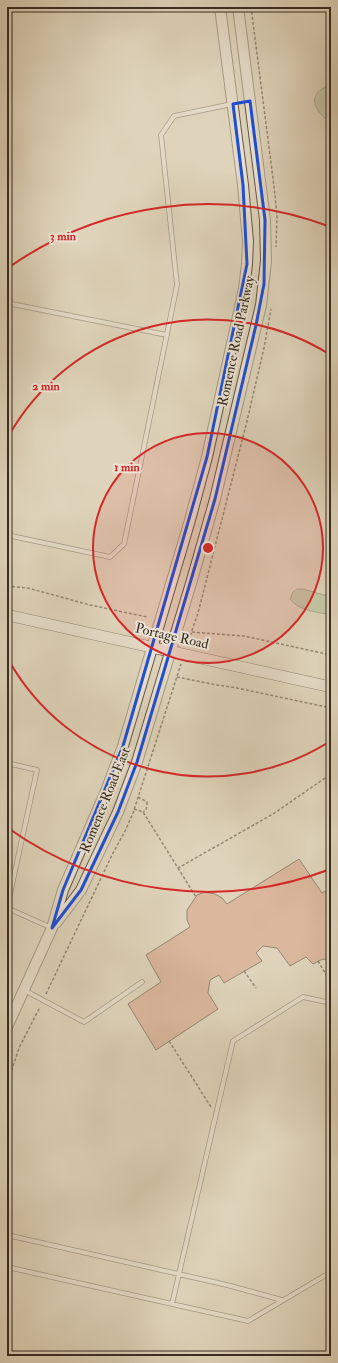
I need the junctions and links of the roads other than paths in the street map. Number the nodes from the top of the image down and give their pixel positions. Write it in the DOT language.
graph roads {
  1 [pos="220,7"];
  2 [pos="238,7"];
  3 [pos="250,101"];
  4 [pos="232,104"];
  5 [pos="7,303"];
  6 [pos="167,335"];
  7 [pos="7,535"];
  8 [pos="7,615"];
  9 [pos="153,647"];
  10 [pos="170,651"];
  11 [pos="331,687"];
  12 [pos="7,763"];
  13 [pos="8,908"];
  14 [pos="52,928"];
  15 [pos="142,982"];
  16 [pos="24,989"];
  17 [pos="331,1003"];
  18 [pos="7,1027"];
  19 [pos="7,1235"];
  20 [pos="7,1267"];
  21 [pos="331,1272"];
  22 [pos="178,1274"];
  23 [pos="282,1300"];
  24 [pos="172,1304"];
  1 -- 4 [label="street, Romence Road Parkway"];
  2 -- 3 [label="street, Romence Road Parkway"];
  3 -- 4 [label="street"];
  3 -- 10 [label="street, Romence Road Parkway"];
  4 -- 6 [label="lane"];
  4 -- 9 [label="street, Romence Road Parkway"];
  5 -- 6 [label="lane"];
  6 -- 7 [label="lane"];
  8 -- 9 [label="main road, Portage Road"];
  9 -- 10 [label="main road, Portage Road"];
  9 -- 14 [label="street, Romence Road East"];
  10 -- 11 [label="main road, Portage Road"];
  10 -- 14 [label="street, Romence Road East"];
  12 -- 13 [label="lane"];
  13 -- 14 [label="lane"];
  14 -- 16 [label="street, Romence Road East"];
  15 -- 16 [label="lane"];
  16 -- 18 [label="street, Romence Road East"];
  17 -- 22 [label="lane"];
  19 -- 22 [label="lane"];
  20 -- 24 [label="lane"];
  21 -- 23 [label="lane"];
  22 -- 23 [label="lane"];
  22 -- 24 [label="lane"];
  23 -- 24 [label="lane"];
}
